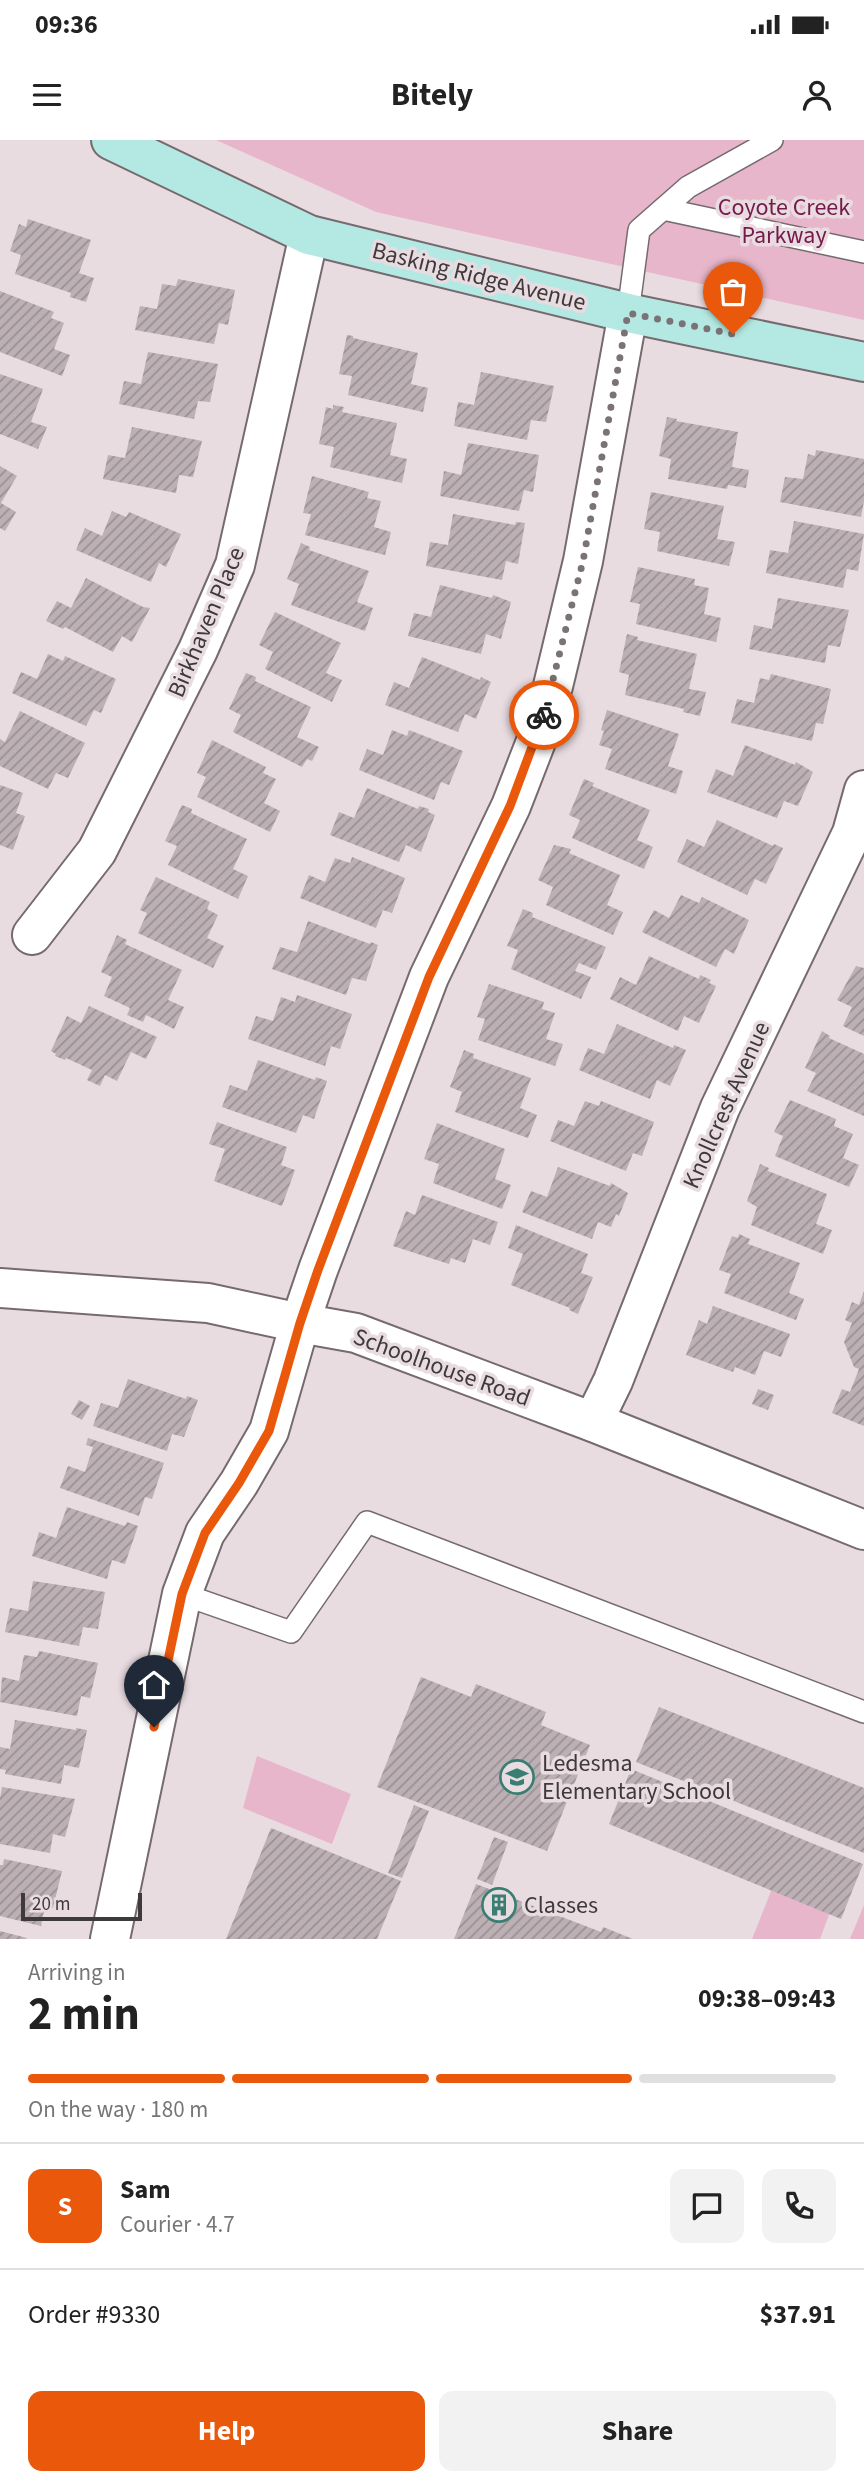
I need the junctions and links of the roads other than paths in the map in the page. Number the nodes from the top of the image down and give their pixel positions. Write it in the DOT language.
graph roads {
  1 [pos="111,140"];
  2 [pos="772,140"];
  3 [pos="663,209"];
  4 [pos="309,235"];
  5 [pos="864,252"];
  6 [pos="628,313"];
  7 [pos="864,362"];
  8 [pos="864,790"];
  9 [pos="32,935"];
  10 [pos="0,1288"];
  11 [pos="300,1323"];
  12 [pos="593,1422"];
  13 [pos="864,1530"];
  14 [pos="182,1594"];
  15 [pos="864,1712"];
  16 [pos="110,1939"];
  1 -- 4 [label="street, Basking Ridge Avenue"];
  2 -- 3 [label="lane"];
  3 -- 5 [label="lane"];
  3 -- 6 [label="lane"];
  4 -- 6 [label="street, Basking Ridge Avenue"];
  4 -- 9 [label="street, Birkhaven Place"];
  6 -- 7 [label="street, Basking Ridge Avenue"];
  6 -- 11 [label="street"];
  8 -- 12 [label="street, Knollcrest Avenue"];
  10 -- 11 [label="street, Schoolhouse Road"];
  11 -- 12 [label="street, Schoolhouse Road"];
  11 -- 14 [label="street"];
  12 -- 13 [label="street, Schoolhouse Road"];
  14 -- 15 [label="lane"];
  14 -- 16 [label="street"];
}
